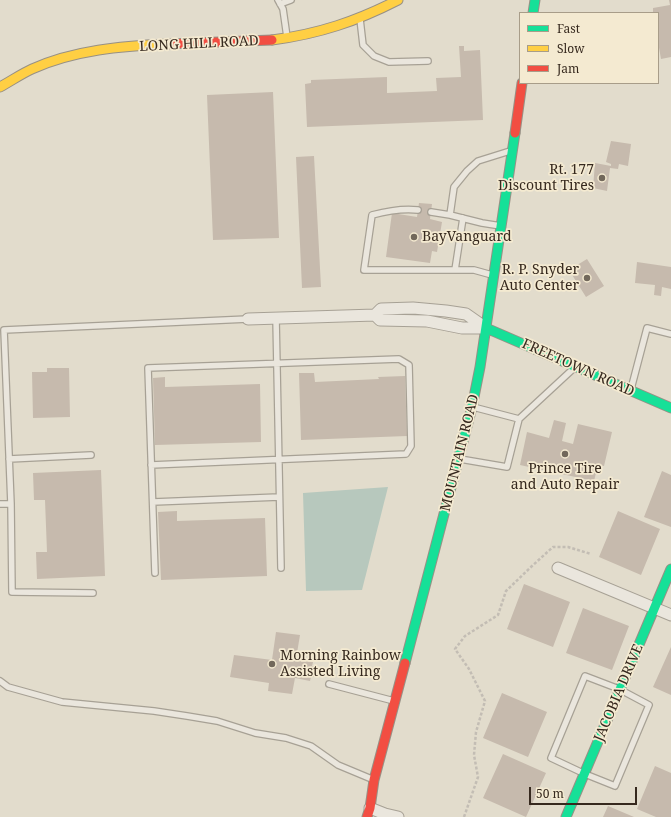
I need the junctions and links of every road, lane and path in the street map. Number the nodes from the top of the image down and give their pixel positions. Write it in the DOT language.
graph roads {
  1 [pos="291,0"];
  2 [pos="398,0"];
  3 [pos="535,0"];
  4 [pos="279,2"];
  5 [pos="533,12"];
  6 [pos="360,18"];
  7 [pos="287,38"];
  8 [pos="428,61"];
  9 [pos="522,84"];
  10 [pos="0,87"];
  11 [pos="512,151"];
  12 [pos="418,210"];
  13 [pos="431,212"];
  14 [pos="450,215"];
  15 [pos="463,218"];
  16 [pos="502,226"];
  17 [pos="455,270"];
  18 [pos="494,275"];
  19 [pos="276,318"];
  20 [pos="248,319"];
  21 [pos="486,328"];
  22 [pos="671,334"];
  23 [pos="277,364"];
  24 [pos="575,367"];
  25 [pos="3,368"];
  26 [pos="630,391"];
  27 [pos="472,406"];
  28 [pos="671,408"];
  29 [pos="519,419"];
  30 [pos="90,455"];
  31 [pos="9,459"];
  32 [pos="278,459"];
  33 [pos="459,459"];
  34 [pos="151,465"];
  35 [pos="279,497"];
  36 [pos="152,502"];
  37 [pos="0,504"];
  38 [pos="11,504"];
  39 [pos="591,554"];
  40 [pos="281,568"];
  41 [pos="558,568"];
  42 [pos="671,569"];
  43 [pos="155,573"];
  44 [pos="93,593"];
  45 [pos="655,608"];
  46 [pos="671,615"];
  47 [pos="0,681"];
  48 [pos="329,684"];
  49 [pos="619,689"];
  50 [pos="395,701"];
  51 [pos="585,774"];
  52 [pos="374,780"];
  53 [pos="368,812"];
  54 [pos="398,817"];
  55 [pos="464,817"];
  56 [pos="566,817"];
  1 -- 4 [label="lane"];
  2 -- 6 [label="street, LONG HILL ROAD"];
  3 -- 5 [label="street"];
  4 -- 7 [label="lane"];
  6 -- 7 [label="street, LONG HILL ROAD"];
  6 -- 8 [label="lane"];
  7 -- 10 [label="street, LONG HILL ROAD"];
  9 -- 11 [label="street, MOUNTAIN ROAD"];
  11 -- 14 [label="lane"];
  11 -- 16 [label="street, MOUNTAIN ROAD"];
  12 -- 17 [label="lane"];
  13 -- 14 [label="lane"];
  14 -- 15 [label="lane"];
  15 -- 16 [label="lane"];
  15 -- 17 [label="lane"];
  16 -- 18 [label="street, MOUNTAIN ROAD"];
  17 -- 18 [label="lane"];
  18 -- 21 [label="street, MOUNTAIN ROAD"];
  19 -- 20 [label="street"];
  19 -- 21 [label="street"];
  19 -- 23 [label="lane"];
  20 -- 25 [label="lane"];
  21 -- 24 [label="street, FREETOWN ROAD"];
  21 -- 27 [label="street, MOUNTAIN ROAD"];
  22 -- 26 [label="lane"];
  23 -- 32 [label="lane"];
  23 -- 32 [label="lane"];
  23 -- 34 [label="lane"];
  24 -- 26 [label="street, FREETOWN ROAD"];
  24 -- 29 [label="lane"];
  25 -- 31 [label="lane"];
  26 -- 28 [label="street, FREETOWN ROAD"];
  27 -- 29 [label="lane"];
  27 -- 33 [label="street, MOUNTAIN ROAD"];
  29 -- 33 [label="lane"];
  30 -- 31 [label="lane"];
  31 -- 38 [label="lane"];
  32 -- 34 [label="lane"];
  32 -- 35 [label="lane"];
  33 -- 50 [label="street, MOUNTAIN ROAD"];
  34 -- 36 [label="lane"];
  35 -- 36 [label="lane"];
  35 -- 40 [label="lane"];
  36 -- 43 [label="lane"];
  37 -- 38 [label="lane"];
  38 -- 44 [label="lane"];
  39 -- 55 [label="path"];
  41 -- 45 [label="street"];
  42 -- 45 [label="street, JACOBIA DRIVE"];
  45 -- 46 [label="street"];
  45 -- 49 [label="street, JACOBIA DRIVE"];
  47 -- 52 [label="lane"];
  48 -- 50 [label="lane"];
  49 -- 51 [label="street, JACOBIA DRIVE"];
  49 -- 51 [label="lane"];
  49 -- 51 [label="lane"];
  50 -- 52 [label="street, MOUNTAIN ROAD"];
  51 -- 56 [label="street, JACOBIA DRIVE"];
  52 -- 53 [label="street, MOUNTAIN ROAD"];
  53 -- 54 [label="street"];
}
